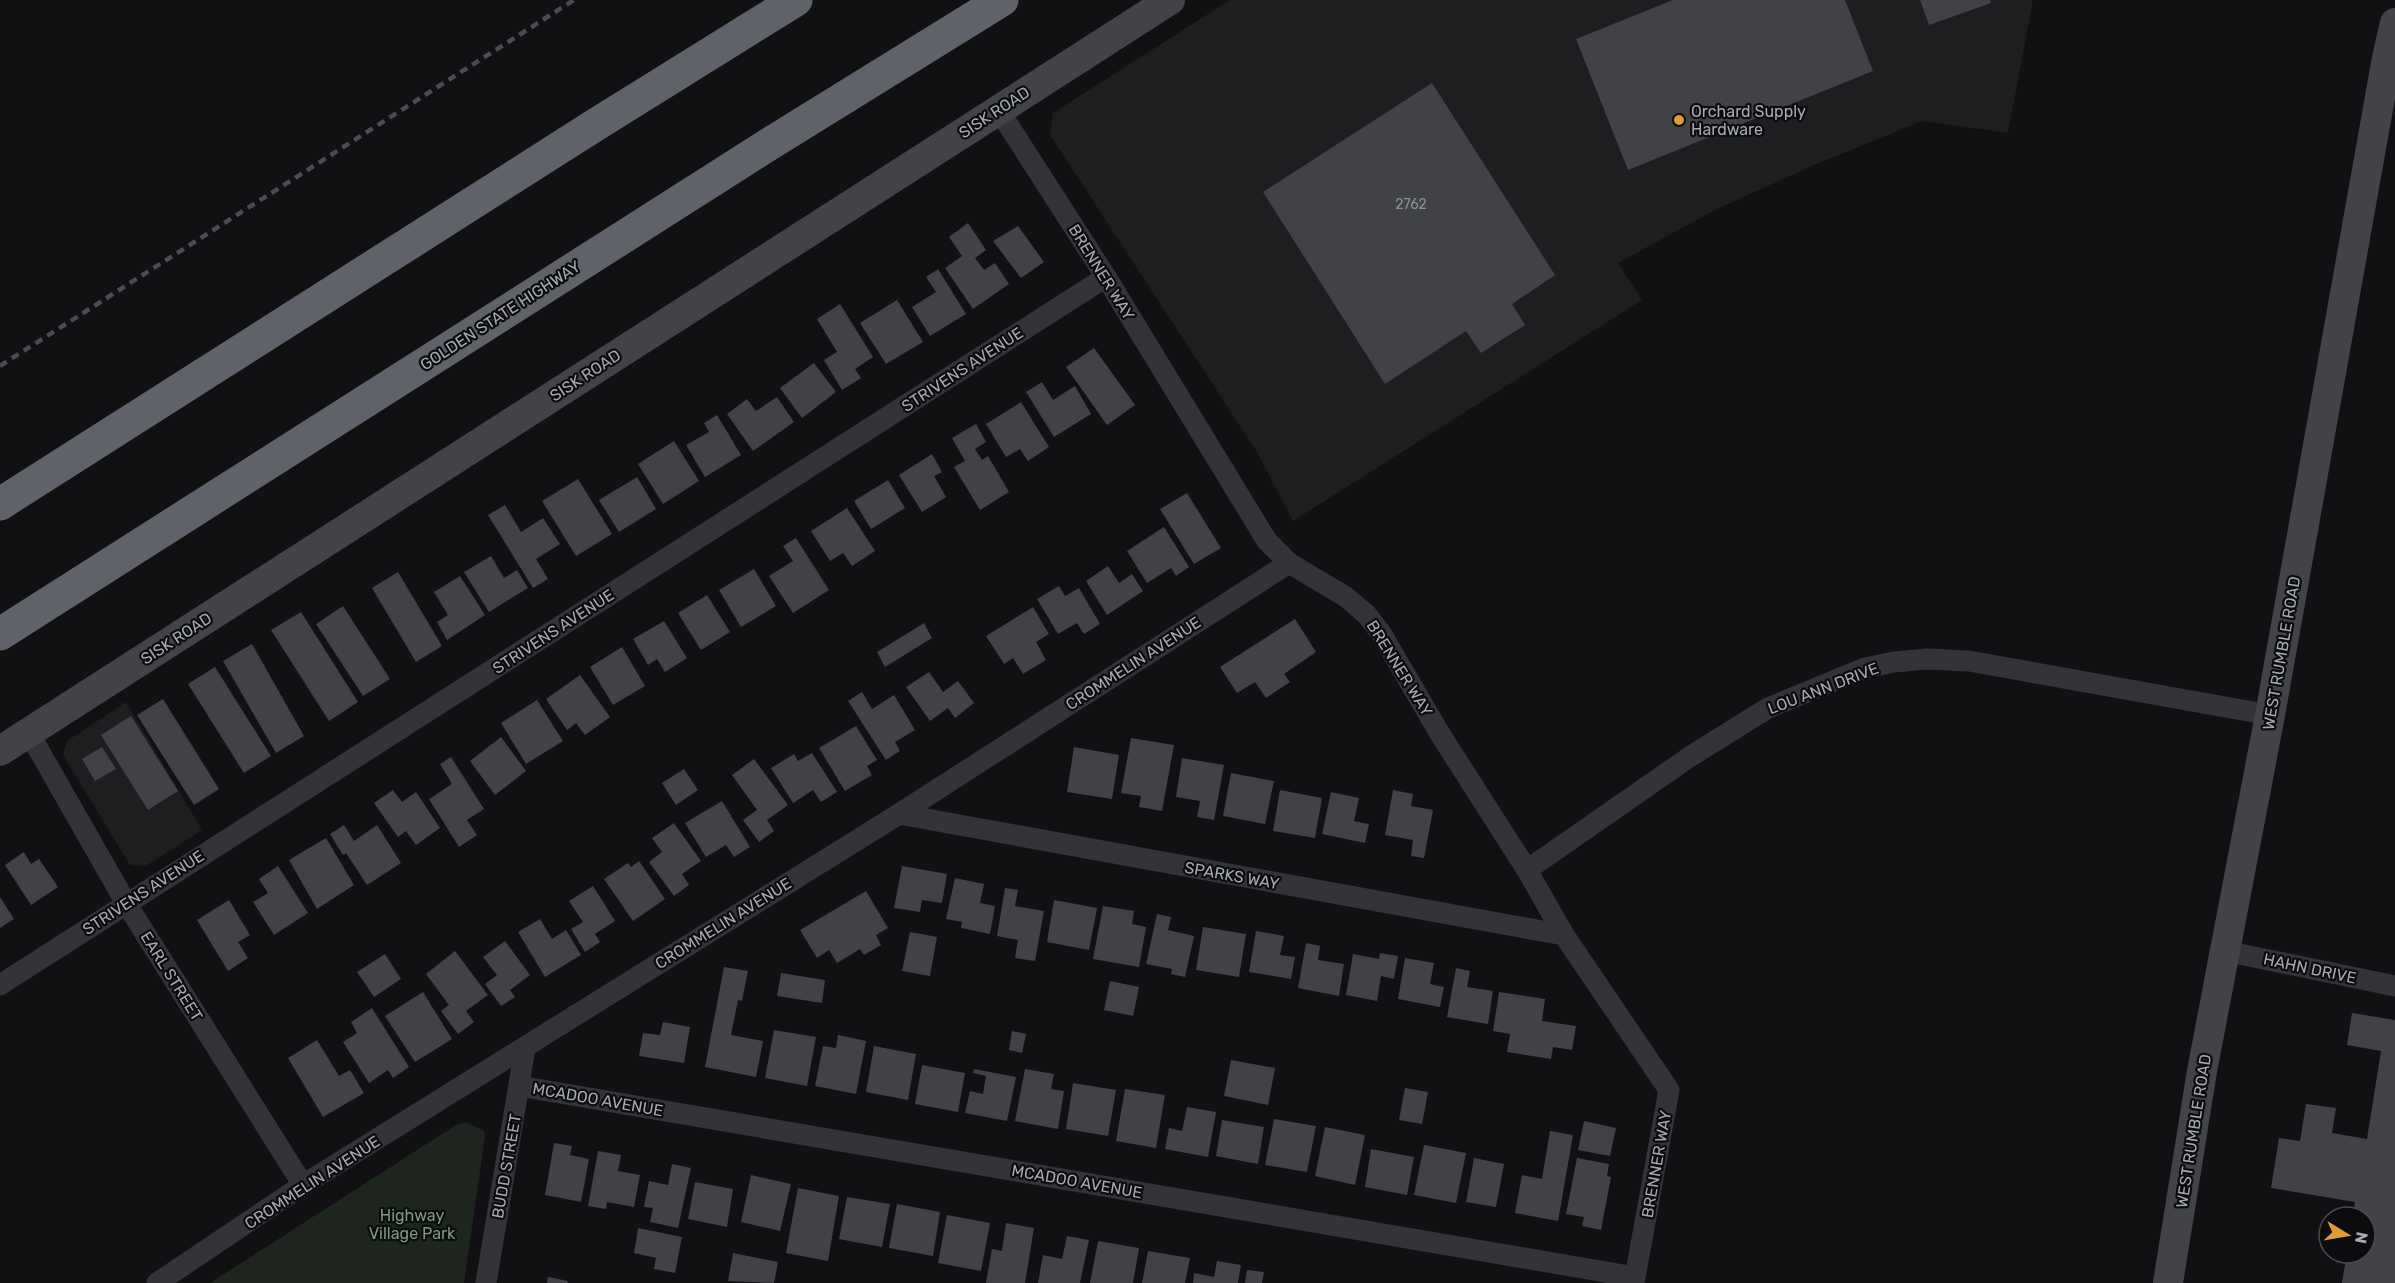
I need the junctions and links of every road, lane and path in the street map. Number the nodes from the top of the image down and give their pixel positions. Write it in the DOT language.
graph roads {
  1 [pos="796,0"];
  2 [pos="1002,0"];
  3 [pos="1170,0"];
  4 [pos="2395,23"];
  5 [pos="998,109"];
  6 [pos="1106,278"];
  7 [pos="0,504"];
  8 [pos="1289,564"];
  9 [pos="0,634"];
  10 [pos="2270,715"];
  11 [pos="29,733"];
  12 [pos="0,751"];
  13 [pos="899,814"];
  14 [pos="1527,870"];
  15 [pos="126,903"];
  16 [pos="1564,935"];
  17 [pos="2225,951"];
  18 [pos="0,985"];
  19 [pos="2395,986"];
  20 [pos="525,1048"];
  21 [pos="519,1086"];
  22 [pos="303,1185"];
  23 [pos="1635,1280"];
  24 [pos="157,1283"];
  25 [pos="486,1283"];
  26 [pos="2168,1283"];
  1 -- 7 [label="highway"];
  2 -- 9 [label="highway, GOLDEN STATE HIGHWAY"];
  3 -- 5 [label="main road, SISK ROAD"];
  4 -- 10 [label="main road, WEST RUMBLE ROAD"];
  5 -- 6 [label="street, BRENNER WAY"];
  5 -- 11 [label="main road, SISK ROAD"];
  6 -- 8 [label="street, BRENNER WAY"];
  6 -- 15 [label="street, STRIVENS AVENUE"];
  8 -- 13 [label="street, CROMMELIN AVENUE"];
  8 -- 14 [label="street, BRENNER WAY"];
  10 -- 14 [label="street, LOU ANN DRIVE"];
  10 -- 17 [label="main road, WEST RUMBLE ROAD"];
  11 -- 12 [label="main road, SISK ROAD"];
  11 -- 15 [label="street, EARL STREET"];
  13 -- 16 [label="street, SPARKS WAY"];
  13 -- 20 [label="street, CROMMELIN AVENUE"];
  14 -- 16 [label="street, BRENNER WAY"];
  15 -- 18 [label="street, STRIVENS AVENUE"];
  15 -- 22 [label="street, EARL STREET"];
  16 -- 23 [label="street, BRENNER WAY"];
  17 -- 19 [label="street, HAHN DRIVE"];
  17 -- 26 [label="main road, WEST RUMBLE ROAD"];
  20 -- 21 [label="street, BUDD STREET"];
  20 -- 22 [label="street, CROMMELIN AVENUE"];
  21 -- 23 [label="street, MCADOO AVENUE"];
  21 -- 25 [label="street, BUDD STREET"];
  22 -- 24 [label="street, CROMMELIN AVENUE"];
}
